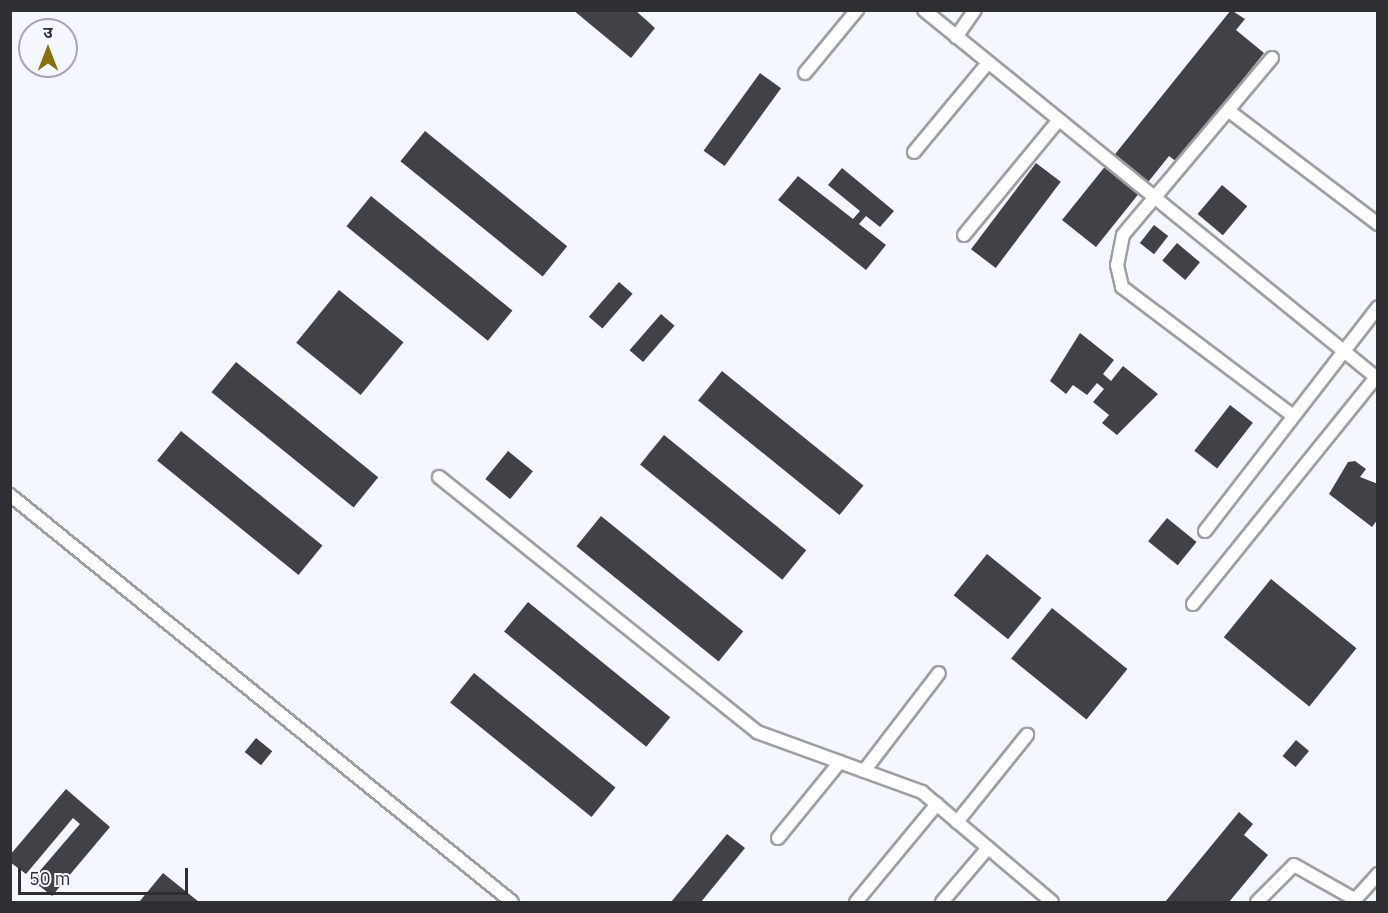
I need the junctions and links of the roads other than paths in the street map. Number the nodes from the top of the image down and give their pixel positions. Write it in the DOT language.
graph roads {
  1 [pos="857,10"];
  2 [pos="924,10"];
  3 [pos="975,10"];
  4 [pos="956,37"];
  5 [pos="1272,58"];
  6 [pos="988,63"];
  7 [pos="805,73"];
  8 [pos="1229,111"];
  9 [pos="1058,121"];
  10 [pos="914,152"];
  11 [pos="1155,200"];
  12 [pos="1377,224"];
  13 [pos="964,235"];
  14 [pos="1377,307"];
  15 [pos="1342,351"];
  16 [pos="1377,377"];
  17 [pos="1293,416"];
  18 [pos="440,477"];
  19 [pos="10,495"];
  20 [pos="1205,531"];
  21 [pos="1193,603"];
  22 [pos="939,673"];
  23 [pos="1027,735"];
  24 [pos="840,762"];
  25 [pos="864,771"];
  26 [pos="937,804"];
  27 [pos="957,822"];
  28 [pos="778,838"];
  29 [pos="988,848"];
  30 [pos="1377,874"];
  31 [pos="1354,901"];
  32 [pos="512,903"];
  33 [pos="856,903"];
  34 [pos="942,903"];
  35 [pos="1052,903"];
  36 [pos="1257,903"];
  1 -- 7 [label="lane"];
  2 -- 4 [label="lane"];
  3 -- 4 [label="lane"];
  4 -- 6 [label="lane"];
  5 -- 8 [label="lane"];
  6 -- 9 [label="lane"];
  6 -- 10 [label="lane"];
  8 -- 11 [label="lane"];
  8 -- 12 [label="lane"];
  9 -- 11 [label="lane"];
  9 -- 13 [label="lane"];
  11 -- 15 [label="lane"];
  11 -- 17 [label="lane"];
  14 -- 15 [label="lane"];
  15 -- 16 [label="lane"];
  15 -- 17 [label="lane"];
  16 -- 21 [label="lane"];
  17 -- 20 [label="lane"];
  18 -- 24 [label="lane"];
  19 -- 32 [label="lane"];
  22 -- 25 [label="lane"];
  23 -- 27 [label="lane"];
  24 -- 25 [label="lane"];
  24 -- 28 [label="lane"];
  25 -- 26 [label="lane"];
  26 -- 27 [label="lane"];
  26 -- 33 [label="lane"];
  27 -- 29 [label="lane"];
  29 -- 34 [label="lane"];
  29 -- 35 [label="lane"];
  30 -- 31 [label="lane"];
  31 -- 36 [label="lane"];
}
